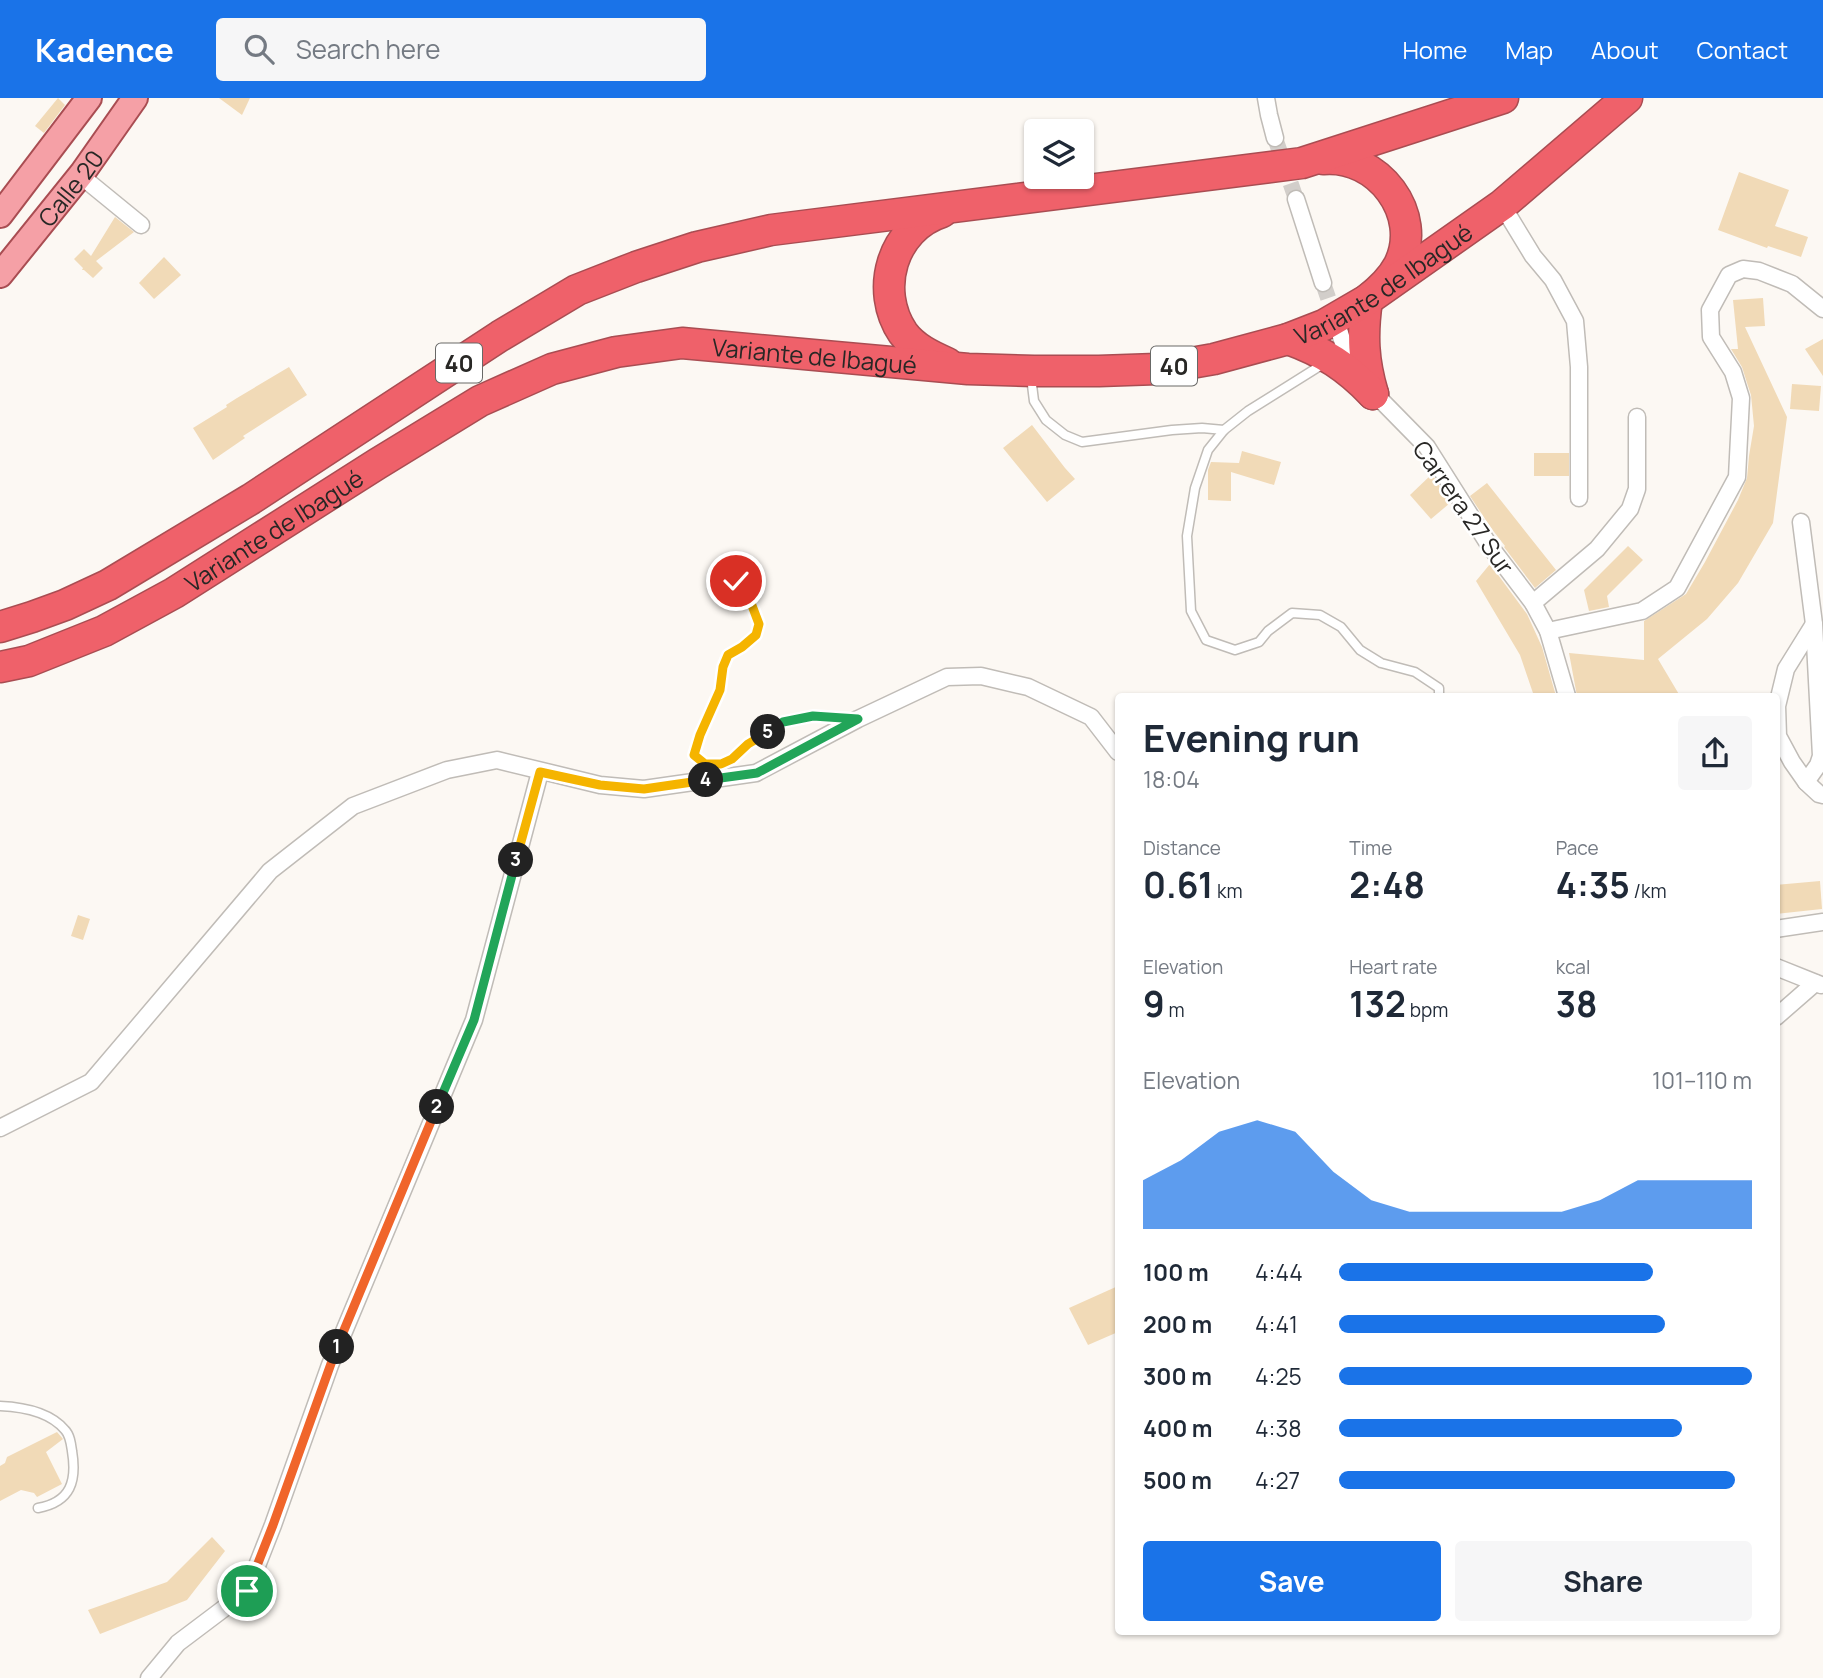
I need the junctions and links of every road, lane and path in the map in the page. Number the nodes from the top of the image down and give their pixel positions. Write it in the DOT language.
graph roads {
  1 [pos="89,98"];
  2 [pos="135,98"];
  3 [pos="1266,98"];
  4 [pos="1503,98"];
  5 [pos="1628,98"];
  6 [pos="1275,138"];
  7 [pos="1303,163"];
  8 [pos="80,176"];
  9 [pos="1296,199"];
  10 [pos="1502,205"];
  11 [pos="958,207"];
  12 [pos="0,215"];
  13 [pos="141,225"];
  14 [pos="0,275"];
  15 [pos="1323,283"];
  16 [pos="1367,300"];
  17 [pos="1823,309"];
  18 [pos="1288,339"];
  19 [pos="1336,344"];
  20 [pos="968,369"];
  21 [pos="1034,371"];
  22 [pos="1373,394"];
  23 [pos="1637,417"];
  24 [pos="1224,430"];
  25 [pos="1579,498"];
  26 [pos="1801,522"];
  27 [pos="736,581"];
  28 [pos="1533,603"];
  29 [pos="1814,624"];
  30 [pos="0,627"];
  31 [pos="1548,631"];
  32 [pos="0,667"];
  33 [pos="1439,693"];
  34 [pos="1566,693"];
  35 [pos="1780,694"];
  36 [pos="858,719"];
  37 [pos="1780,740"];
  38 [pos="1115,748"];
  39 [pos="713,764"];
  40 [pos="721,764"];
  41 [pos="540,772"];
  42 [pos="1807,782"];
  43 [pos="1823,795"];
  44 [pos="1823,922"];
  45 [pos="1780,928"];
  46 [pos="1780,969"];
  47 [pos="1819,985"];
  48 [pos="1780,1014"];
  49 [pos="0,1128"];
  50 [pos="0,1406"];
  51 [pos="38,1508"];
  52 [pos="149,1678"];
  1 -- 12 [label="main road"];
  2 -- 8 [label="main road, Calle 20"];
  3 -- 6 [label="street"];
  4 -- 7 [label="highway, Variante de Ibagué / 40"];
  5 -- 10 [label="highway, Variante de Ibagué / 40"];
  7 -- 11 [label="highway, Variante de Ibagué / 40"];
  7 -- 16 [label="highway"];
  8 -- 13 [label="street"];
  8 -- 14 [label="main road, Calle 20"];
  9 -- 15 [label="street"];
  10 -- 16 [label="highway, Variante de Ibagué / 40"];
  10 -- 25 [label="street"];
  11 -- 20 [label="highway"];
  11 -- 30 [label="highway, Variante de Ibagué / 40"];
  16 -- 18 [label="highway, Variante de Ibagué / 40"];
  16 -- 22 [label="highway"];
  17 -- 31 [label="street"];
  18 -- 19 [label="highway"];
  18 -- 21 [label="highway, Variante de Ibagué / 40"];
  19 -- 22 [label="highway"];
  19 -- 24 [label="lane"];
  20 -- 21 [label="highway, Variante de Ibagué / 40"];
  20 -- 32 [label="highway, Variante de Ibagué / 40"];
  21 -- 24 [label="lane"];
  22 -- 28 [label="street, Carrera 27 Sur"];
  23 -- 28 [label="street"];
  24 -- 33 [label="lane"];
  26 -- 29 [label="street"];
  27 -- 39 [label="path"];
  28 -- 31 [label="street, Carrera 27 Sur"];
  29 -- 35 [label="street"];
  29 -- 42 [label="street"];
  31 -- 34 [label="street, Carrera 27 Sur"];
  36 -- 38 [label="street"];
  36 -- 40 [label="path"];
  36 -- 41 [label="street"];
  37 -- 42 [label="street"];
  41 -- 49 [label="street"];
  41 -- 52 [label="street"];
  42 -- 43 [label="street"];
  44 -- 45 [label="street"];
  46 -- 47 [label="street"];
  47 -- 48 [label="street"];
  50 -- 51 [label="lane"];
}
